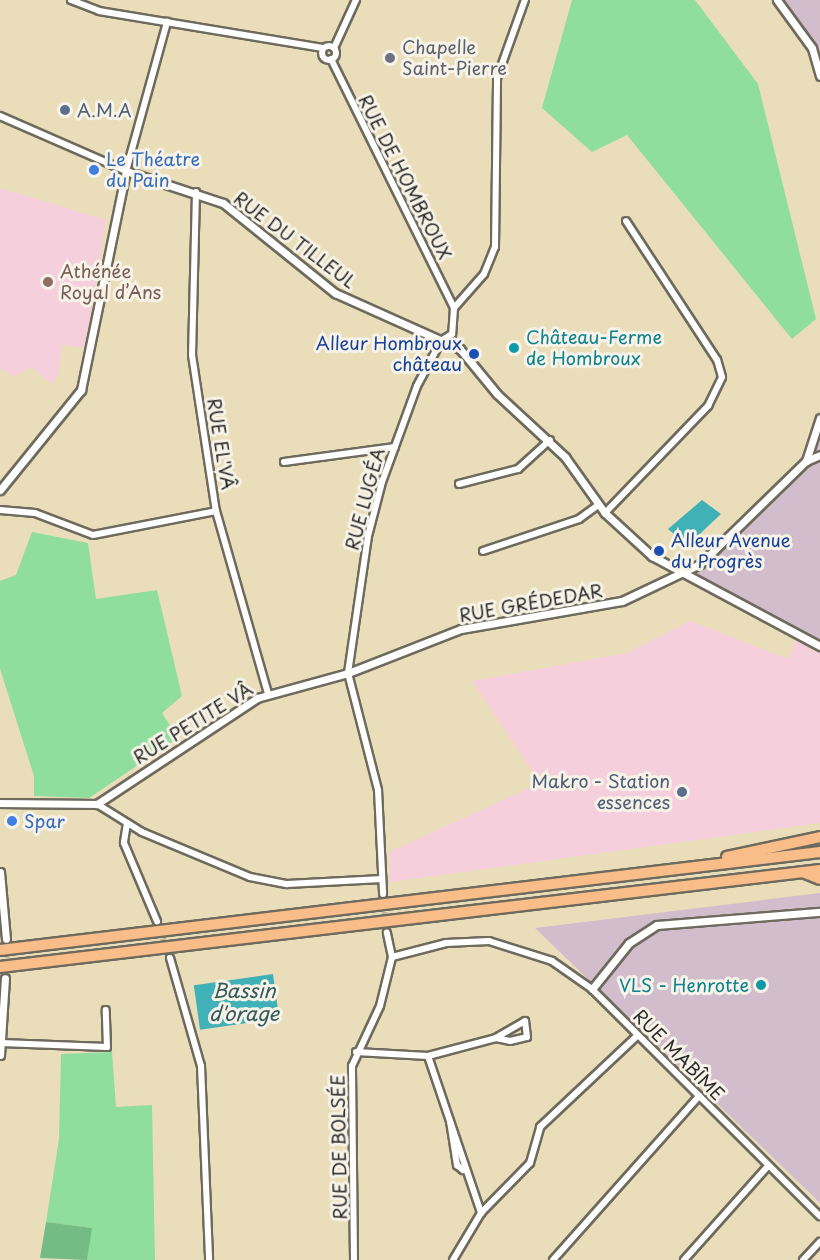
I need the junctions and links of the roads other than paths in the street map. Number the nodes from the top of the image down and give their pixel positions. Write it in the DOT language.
graph roads {
  1 [pos="71,0"];
  2 [pos="356,0"];
  3 [pos="525,0"];
  4 [pos="777,0"];
  5 [pos="167,22"];
  6 [pos="323,48"];
  7 [pos="334,48"];
  8 [pos="331,59"];
  9 [pos="820,76"];
  10 [pos="0,116"];
  11 [pos="126,171"];
  12 [pos="196,192"];
  13 [pos="626,221"];
  14 [pos="454,308"];
  15 [pos="441,341"];
  16 [pos="820,418"];
  17 [pos="550,440"];
  18 [pos="395,447"];
  19 [pos="820,455"];
  20 [pos="806,461"];
  21 [pos="284,462"];
  22 [pos="459,484"];
  23 [pos="0,490"];
  24 [pos="598,505"];
  25 [pos="0,510"];
  26 [pos="216,511"];
  27 [pos="605,513"];
  28 [pos="483,551"];
  29 [pos="686,573"];
  30 [pos="820,646"];
  31 [pos="348,673"];
  32 [pos="268,694"];
  33 [pos="0,803"];
  34 [pos="97,804"];
  35 [pos="127,823"];
  36 [pos="820,837"];
  37 [pos="820,852"];
  38 [pos="820,870"];
  39 [pos="0,872"];
  40 [pos="803,872"];
  41 [pos="382,879"];
  42 [pos="820,879"];
  43 [pos="578,881"];
  44 [pos="383,894"];
  45 [pos="820,912"];
  46 [pos="157,921"];
  47 [pos="387,933"];
  48 [pos="6,939"];
  49 [pos="0,950"];
  50 [pos="170,957"];
  51 [pos="392,957"];
  52 [pos="0,967"];
  53 [pos="5,978"];
  54 [pos="592,989"];
  55 [pos="106,1010"];
  56 [pos="638,1035"];
  57 [pos="496,1038"];
  58 [pos="1,1043"];
  59 [pos="356,1052"];
  60 [pos="0,1055"];
  61 [pos="428,1056"];
  62 [pos="699,1096"];
  63 [pos="768,1166"];
  64 [pos="481,1214"];
  65 [pos="820,1216"];
  66 [pos="820,1242"];
  67 [pos="209,1260"];
  68 [pos="354,1260"];
  69 [pos="453,1260"];
  70 [pos="553,1260"];
  71 [pos="684,1260"];
  72 [pos="804,1260"];
  1 -- 5 [label="street"];
  2 -- 7 [label="street"];
  3 -- 14 [label="street"];
  4 -- 9 [label="street"];
  5 -- 6 [label="street"];
  5 -- 11 [label="street"];
  6 -- 7 [label="street"];
  6 -- 8 [label="street, RUE DE HOMBROUX"];
  7 -- 8 [label="street"];
  8 -- 14 [label="street, RUE DE HOMBROUX"];
  10 -- 11 [label="street"];
  11 -- 12 [label="street, RUE DU TILLEUL"];
  11 -- 23 [label="street"];
  12 -- 15 [label="street, RUE DU TILLEUL"];
  12 -- 26 [label="street, RUE EL'VÂ"];
  13 -- 27 [label="street"];
  14 -- 15 [label="street, RUE LUGÉA"];
  15 -- 17 [label="street, RUE DU TILLEUL"];
  15 -- 18 [label="street, RUE LUGÉA"];
  16 -- 20 [label="street"];
  17 -- 22 [label="street"];
  17 -- 24 [label="street, RUE DU TILLEUL"];
  18 -- 21 [label="street"];
  18 -- 31 [label="street, RUE LUGÉA"];
  19 -- 20 [label="street"];
  20 -- 29 [label="street"];
  24 -- 27 [label="street, RUE DU TILLEUL"];
  24 -- 28 [label="street"];
  25 -- 26 [label="street"];
  26 -- 32 [label="street, RUE EL'VÂ"];
  27 -- 29 [label="street, RUE DU TILLEUL"];
  29 -- 30 [label="street, RUE DU TILLEUL"];
  29 -- 31 [label="street, RUE GRÉDEDAR"];
  31 -- 32 [label="street, RUE PETITE VÂ"];
  31 -- 41 [label="street"];
  32 -- 34 [label="street, RUE PETITE VÂ"];
  33 -- 34 [label="street"];
  34 -- 35 [label="street"];
  35 -- 41 [label="street"];
  35 -- 46 [label="street"];
  36 -- 43 [label="highway"];
  37 -- 43 [label="highway"];
  38 -- 40 [label="highway"];
  39 -- 48 [label="street"];
  40 -- 42 [label="highway"];
  40 -- 52 [label="highway"];
  41 -- 44 [label="street"];
  43 -- 49 [label="highway"];
  45 -- 54 [label="street"];
  47 -- 51 [label="street, RUE DE BOLSÉE"];
  50 -- 67 [label="street"];
  51 -- 54 [label="street, RUE MABÎME"];
  51 -- 59 [label="street, RUE DE BOLSÉE"];
  53 -- 58 [label="street"];
  54 -- 56 [label="street, RUE MABÎME"];
  55 -- 58 [label="street"];
  56 -- 62 [label="street, RUE MABÎME"];
  56 -- 64 [label="street"];
  57 -- 57 [label="street"];
  57 -- 61 [label="street"];
  58 -- 60 [label="street"];
  59 -- 61 [label="street"];
  59 -- 68 [label="street, RUE DE BOLSÉE"];
  61 -- 64 [label="street"];
  62 -- 63 [label="street, RUE MABÎME"];
  62 -- 70 [label="street"];
  63 -- 65 [label="street, RUE MABÎME"];
  63 -- 71 [label="street"];
  64 -- 69 [label="street"];
  66 -- 72 [label="street"];
}
